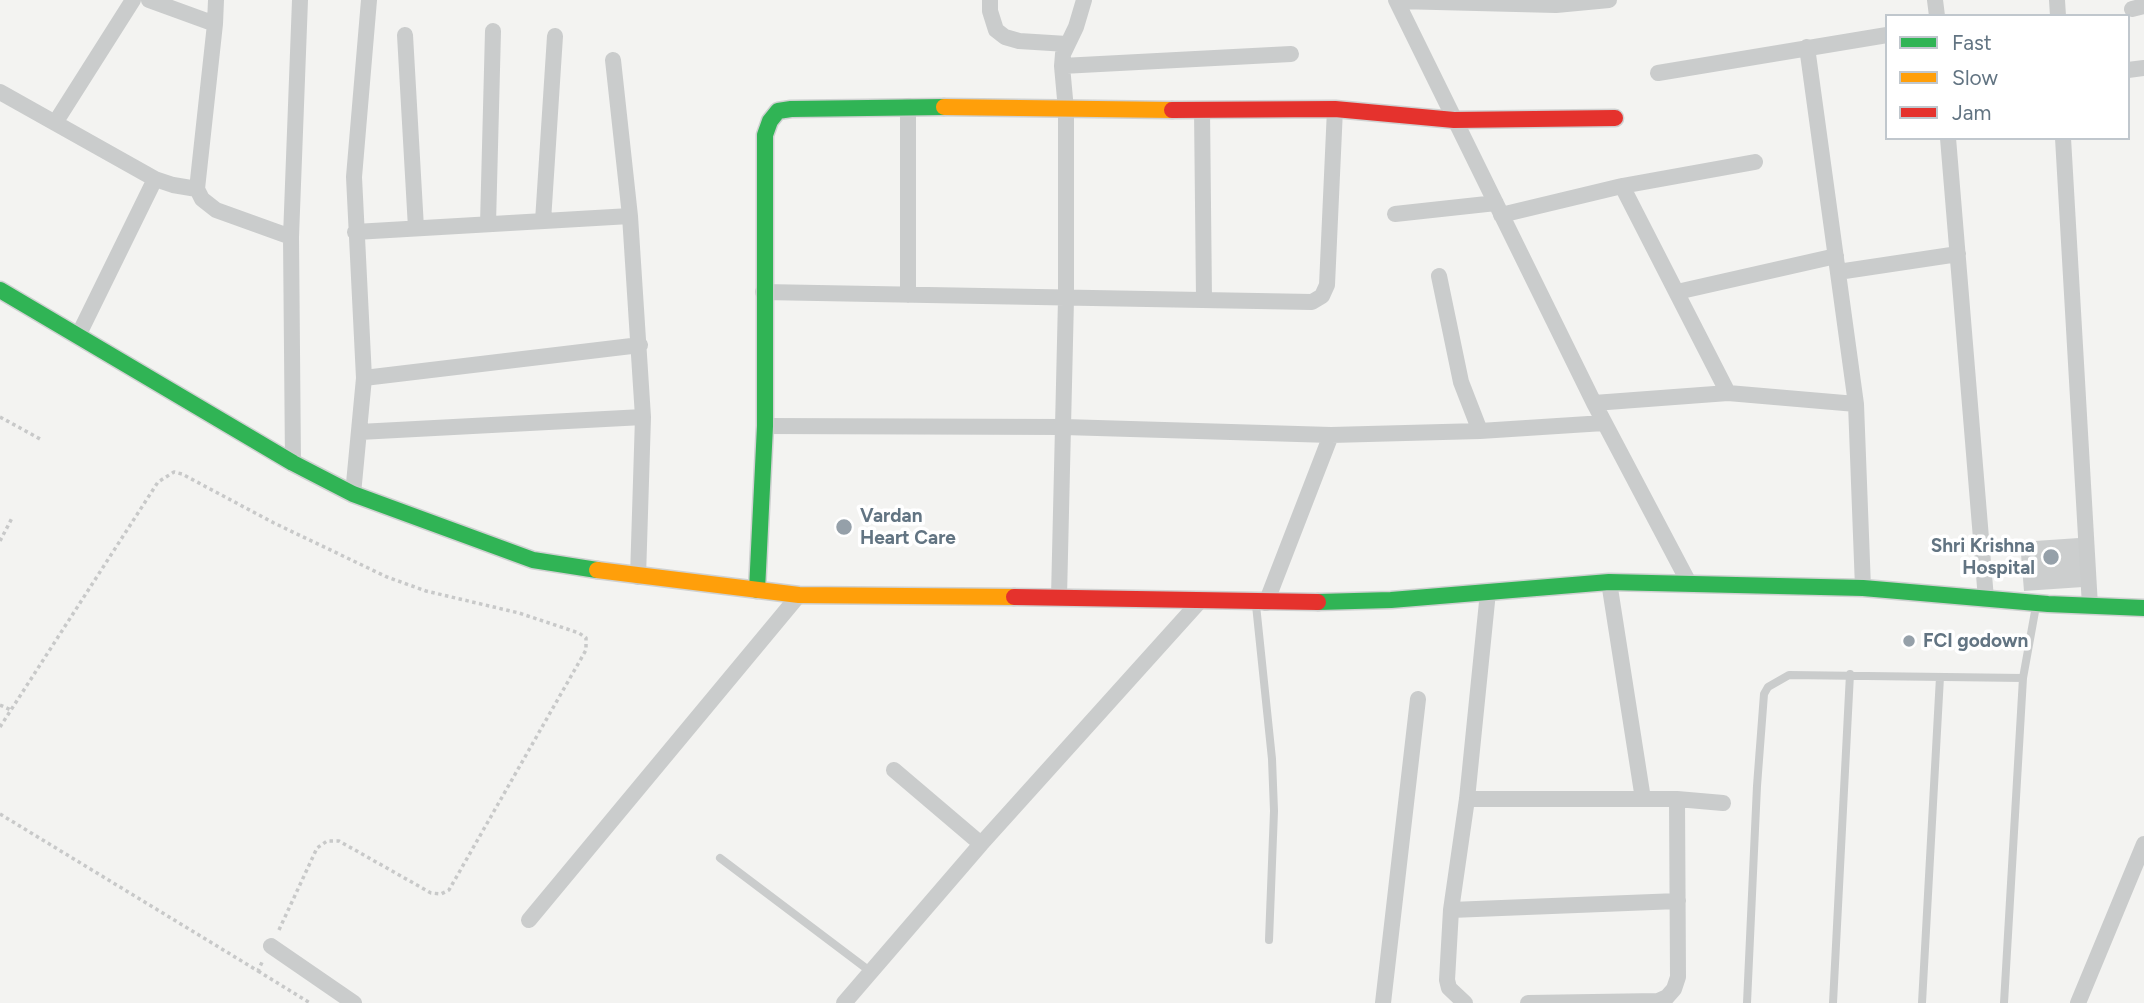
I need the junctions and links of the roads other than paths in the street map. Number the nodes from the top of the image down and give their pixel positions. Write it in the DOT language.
graph roads {
  1 [pos="133,0"];
  2 [pos="149,0"];
  3 [pos="216,0"];
  4 [pos="300,0"];
  5 [pos="369,0"];
  6 [pos="990,0"];
  7 [pos="1084,0"];
  8 [pos="1397,0"];
  9 [pos="1609,0"];
  10 [pos="215,24"];
  11 [pos="493,31"];
  12 [pos="405,35"];
  13 [pos="1885,35"];
  14 [pos="555,36"];
  15 [pos="1067,44"];
  16 [pos="1807,47"];
  17 [pos="1291,54"];
  18 [pos="613,60"];
  19 [pos="1062,66"];
  20 [pos="1658,73"];
  21 [pos="0,92"];
  22 [pos="908,106"];
  23 [pos="1335,109"];
  24 [pos="1066,110"];
  25 [pos="1202,110"];
  26 [pos="1615,118"];
  27 [pos="1454,120"];
  28 [pos="55,122"];
  29 [pos="1948,140"];
  30 [pos="2063,140"];
  31 [pos="1755,162"];
  32 [pos="155,179"];
  33 [pos="1622,186"];
  34 [pos="197,189"];
  35 [pos="1499,209"];
  36 [pos="1395,214"];
  37 [pos="630,216"];
  38 [pos="542,221"];
  39 [pos="488,224"];
  40 [pos="416,228"];
  41 [pos="355,232"];
  42 [pos="291,237"];
  43 [pos="1958,254"];
  44 [pos="1837,264"];
  45 [pos="1439,276"];
  46 [pos="0,290"];
  47 [pos="763,292"];
  48 [pos="1677,292"];
  49 [pos="908,295"];
  50 [pos="1066,299"];
  51 [pos="1204,299"];
  52 [pos="78,336"];
  53 [pos="640,345"];
  54 [pos="364,379"];
  55 [pos="1728,393"];
  56 [pos="1594,403"];
  57 [pos="1856,404"];
  58 [pos="643,417"];
  59 [pos="1604,423"];
  60 [pos="765,426"];
  61 [pos="1064,427"];
  62 [pos="1480,431"];
  63 [pos="359,432"];
  64 [pos="1331,435"];
  65 [pos="293,463"];
  66 [pos="353,494"];
  67 [pos="638,577"];
  68 [pos="1609,582"];
  69 [pos="1689,583"];
  70 [pos="1863,588"];
  71 [pos="757,590"];
  72 [pos="1488,592"];
  73 [pos="799,595"];
  74 [pos="1059,597"];
  75 [pos="1986,599"];
  76 [pos="1200,601"];
  77 [pos="1261,603"];
  78 [pos="2037,603"];
  79 [pos="2090,606"];
  80 [pos="2144,608"];
  81 [pos="1850,674"];
  82 [pos="1940,677"];
  83 [pos="2024,678"];
  84 [pos="1418,699"];
  85 [pos="894,770"];
  86 [pos="1467,799"];
  87 [pos="1643,799"];
  88 [pos="1677,799"];
  89 [pos="1723,803"];
  90 [pos="981,844"];
  91 [pos="2144,844"];
  92 [pos="720,858"];
  93 [pos="2140,868"];
  94 [pos="1678,901"];
  95 [pos="1451,910"];
  96 [pos="529,919"];
  97 [pos="1269,940"];
  98 [pos="271,946"];
  99 [pos="871,972"];
  100 [pos="354,1003"];
  101 [pos="844,1003"];
  102 [pos="1383,1003"];
  103 [pos="1465,1003"];
  104 [pos="1528,1003"];
  105 [pos="1747,1003"];
  106 [pos="1833,1003"];
  107 [pos="1922,1003"];
  108 [pos="2004,1003"];
  109 [pos="2078,1003"];
  1 -- 28 [label="street"];
  2 -- 10 [label="street"];
  3 -- 10 [label="street"];
  4 -- 42 [label="street"];
  5 -- 41 [label="street"];
  6 -- 15 [label="street"];
  7 -- 15 [label="street"];
  8 -- 9 [label="street"];
  8 -- 27 [label="street"];
  10 -- 34 [label="street"];
  11 -- 39 [label="street"];
  12 -- 40 [label="street"];
  13 -- 16 [label="street"];
  14 -- 38 [label="street"];
  15 -- 19 [label="street"];
  16 -- 20 [label="street"];
  16 -- 44 [label="street"];
  17 -- 19 [label="street"];
  18 -- 37 [label="street"];
  19 -- 24 [label="street"];
  21 -- 28 [label="street"];
  22 -- 24 [label="street"];
  22 -- 47 [label="street"];
  22 -- 49 [label="street"];
  23 -- 25 [label="street"];
  23 -- 27 [label="street"];
  23 -- 51 [label="street"];
  24 -- 25 [label="street"];
  24 -- 50 [label="street"];
  25 -- 51 [label="street"];
  26 -- 27 [label="street"];
  27 -- 35 [label="street"];
  28 -- 32 [label="street"];
  29 -- 43 [label="street"];
  30 -- 79 [label="street"];
  31 -- 33 [label="street"];
  32 -- 34 [label="street"];
  32 -- 52 [label="street"];
  33 -- 35 [label="street"];
  33 -- 48 [label="street"];
  34 -- 42 [label="street"];
  35 -- 36 [label="street"];
  35 -- 56 [label="street"];
  37 -- 38 [label="street"];
  37 -- 53 [label="street"];
  38 -- 39 [label="street"];
  39 -- 40 [label="street"];
  40 -- 41 [label="street"];
  41 -- 54 [label="street"];
  42 -- 65 [label="street"];
  43 -- 44 [label="street"];
  43 -- 75 [label="street"];
  44 -- 48 [label="street"];
  44 -- 57 [label="street"];
  45 -- 62 [label="street"];
  46 -- 52 [label="street"];
  47 -- 49 [label="street"];
  47 -- 60 [label="street"];
  48 -- 55 [label="street"];
  49 -- 50 [label="street"];
  50 -- 51 [label="street"];
  50 -- 61 [label="street"];
  52 -- 65 [label="street"];
  53 -- 54 [label="street"];
  53 -- 58 [label="street"];
  54 -- 63 [label="street"];
  55 -- 56 [label="street"];
  55 -- 57 [label="street"];
  56 -- 59 [label="street"];
  57 -- 70 [label="street"];
  58 -- 63 [label="street"];
  58 -- 67 [label="street"];
  59 -- 62 [label="street"];
  59 -- 69 [label="street"];
  60 -- 61 [label="street"];
  60 -- 71 [label="street"];
  61 -- 64 [label="street"];
  61 -- 74 [label="street"];
  62 -- 64 [label="street"];
  63 -- 66 [label="street"];
  64 -- 77 [label="street"];
  65 -- 66 [label="street"];
  66 -- 67 [label="street"];
  67 -- 71 [label="street"];
  68 -- 69 [label="street"];
  68 -- 72 [label="street"];
  68 -- 87 [label="street"];
  69 -- 70 [label="street"];
  70 -- 75 [label="street"];
  71 -- 73 [label="street"];
  72 -- 77 [label="street"];
  72 -- 86 [label="street"];
  73 -- 74 [label="street"];
  73 -- 96 [label="street"];
  74 -- 76 [label="street"];
  75 -- 78 [label="street"];
  76 -- 77 [label="street"];
  76 -- 90 [label="street"];
  77 -- 97 [label="lane"];
  78 -- 79 [label="street"];
  78 -- 83 [label="lane"];
  79 -- 80 [label="street"];
  81 -- 82 [label="lane"];
  81 -- 105 [label="lane"];
  81 -- 106 [label="lane"];
  82 -- 83 [label="lane"];
  82 -- 107 [label="lane"];
  83 -- 108 [label="lane"];
  84 -- 102 [label="street"];
  85 -- 90 [label="street"];
  86 -- 87 [label="street"];
  86 -- 95 [label="street"];
  87 -- 88 [label="street"];
  88 -- 89 [label="street"];
  88 -- 94 [label="street"];
  90 -- 99 [label="street"];
  91 -- 93 [label="street"];
  92 -- 99 [label="lane"];
  93 -- 109 [label="street"];
  94 -- 95 [label="street"];
  94 -- 104 [label="street"];
  95 -- 103 [label="street"];
  98 -- 100 [label="street"];
  99 -- 101 [label="street"];
}
